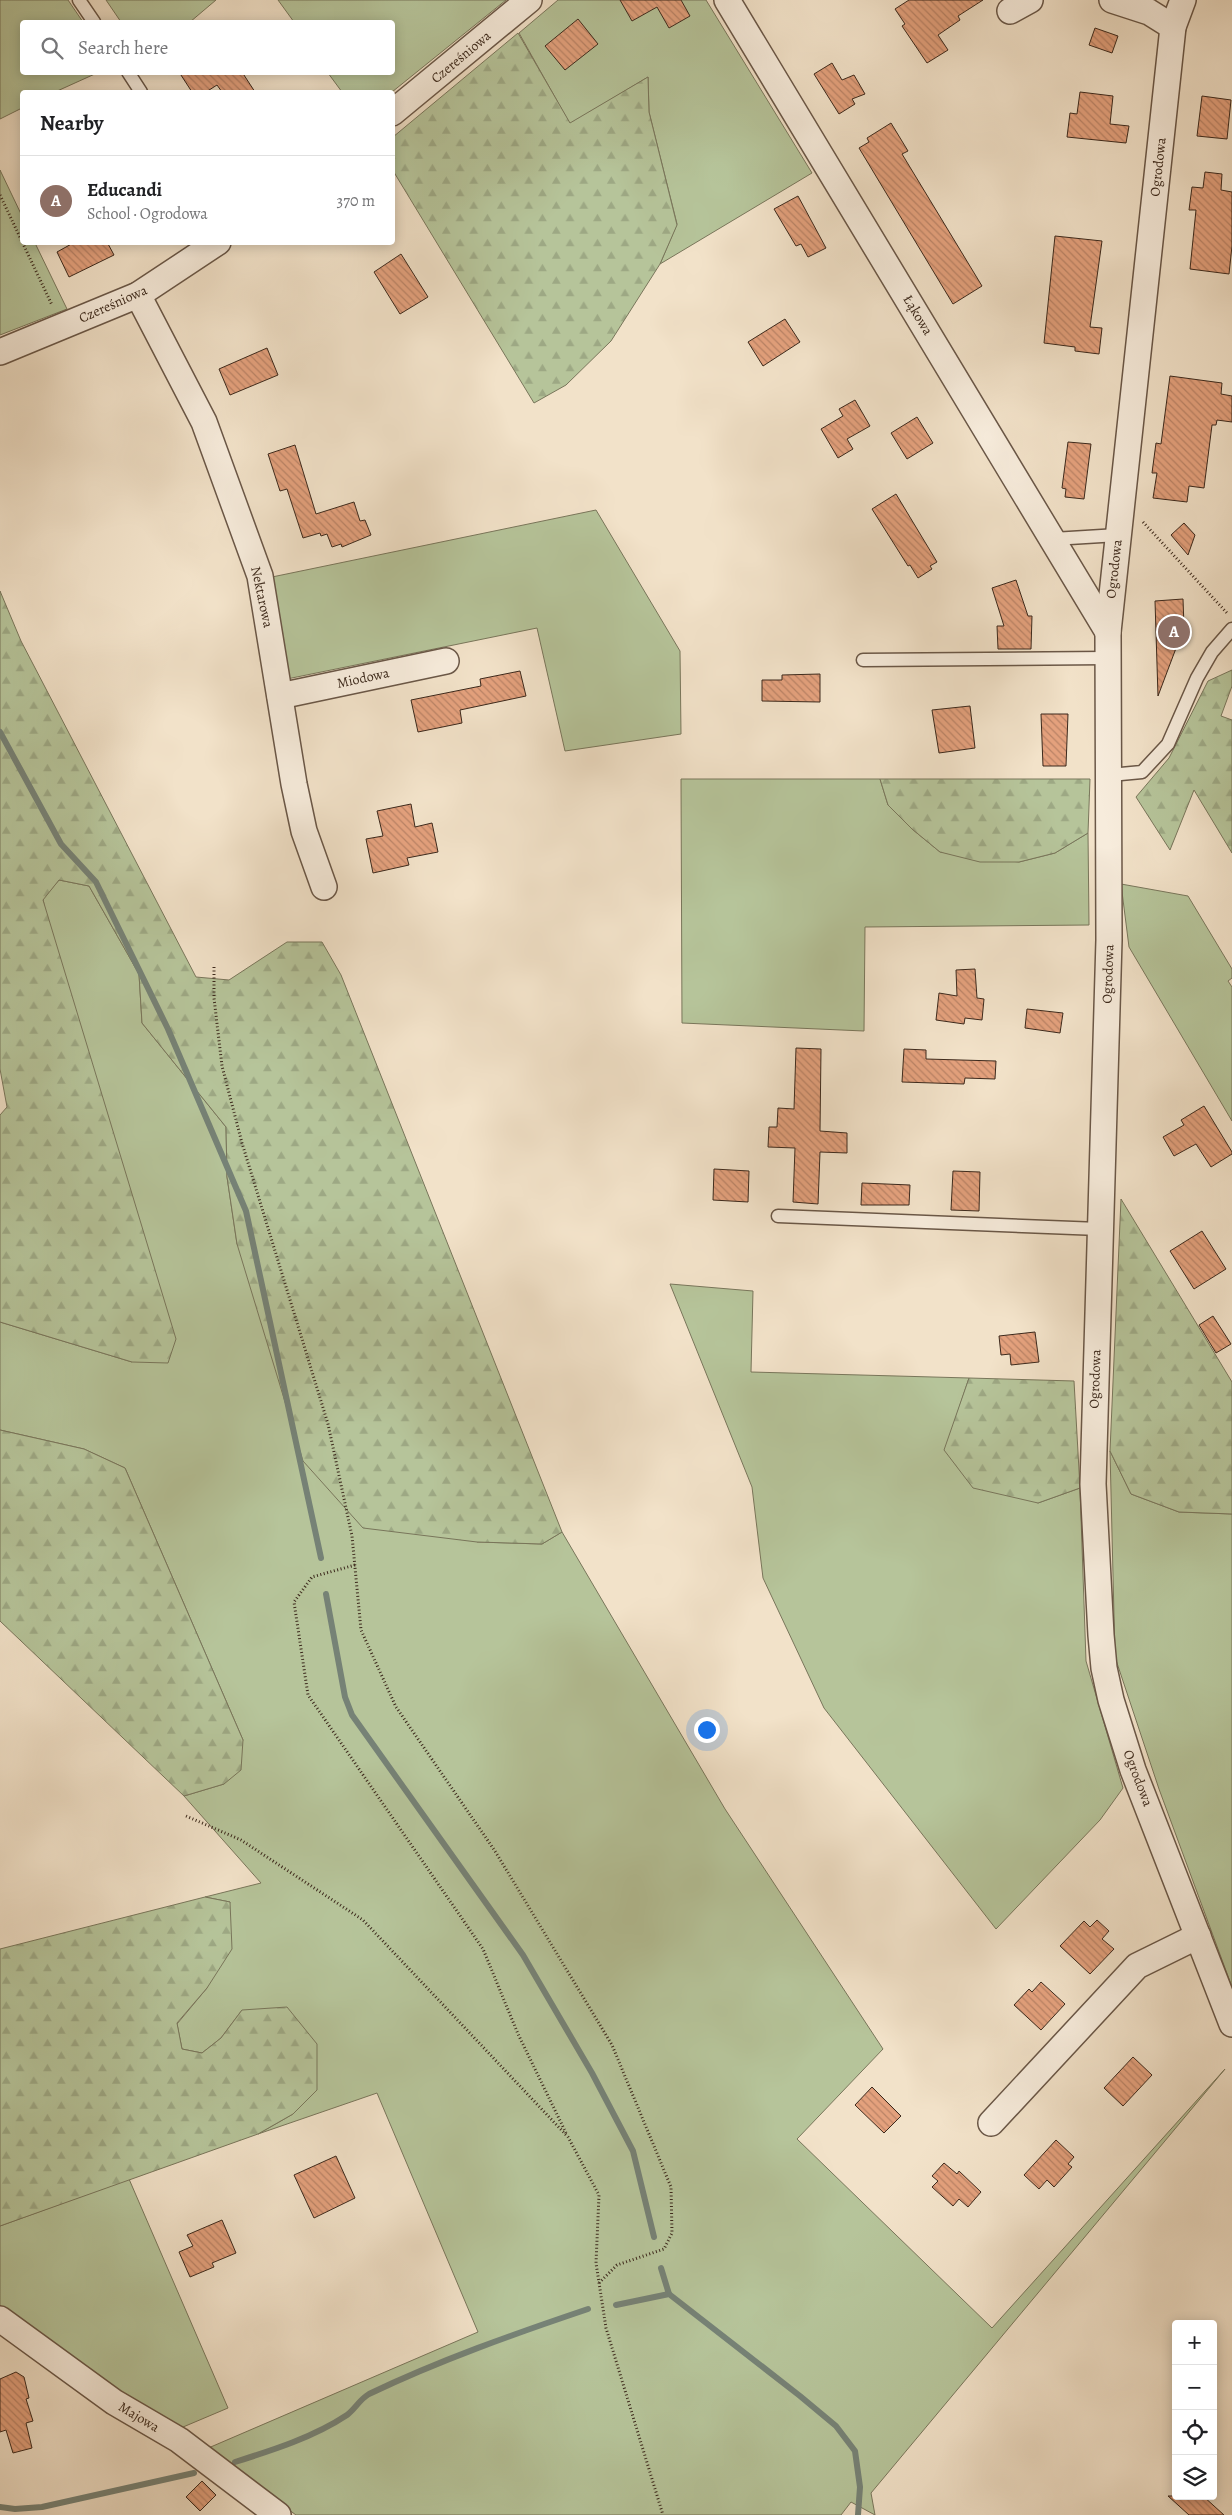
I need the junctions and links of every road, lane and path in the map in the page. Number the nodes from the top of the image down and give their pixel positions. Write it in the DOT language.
graph roads {
  1 [pos="78,0"];
  2 [pos="529,0"];
  3 [pos="727,0"];
  4 [pos="1112,0"];
  5 [pos="1183,0"];
  6 [pos="93,20"];
  7 [pos="1173,27"];
  8 [pos="130,75"];
  9 [pos="140,90"];
  10 [pos="395,111"];
  11 [pos="0,195"];
  12 [pos="20,237"];
  13 [pos="24,245"];
  14 [pos="213,245"];
  15 [pos="138,295"];
  16 [pos="62,326"];
  17 [pos="0,352"];
  18 [pos="1119,524"];
  19 [pos="1053,539"];
  20 [pos="1232,619"];
  21 [pos="1232,629"];
  22 [pos="1108,632"];
  23 [pos="1107,658"];
  24 [pos="446,660"];
  25 [pos="863,660"];
  26 [pos="280,696"];
  27 [pos="1110,775"];
  28 [pos="324,887"];
  29 [pos="214,967"];
  30 [pos="778,1216"];
  31 [pos="1099,1229"];
  32 [pos="355,1564"];
  33 [pos="186,1816"];
  34 [pos="1198,1936"];
  35 [pos="1232,2024"];
  36 [pos="991,2123"];
  37 [pos="568,2137"];
  38 [pos="599,2283"];
  39 [pos="0,2319"];
  40 [pos="278,2515"];
  41 [pos="663,2515"];
  1 -- 6 [label="lane"];
  2 -- 10 [label="street, Czereśniowa"];
  3 -- 19 [label="street, Łąkowa"];
  4 -- 7 [label="street"];
  5 -- 7 [label="street, Ogrodowa"];
  7 -- 18 [label="street, Ogrodowa"];
  8 -- 9 [label="lane"];
  11 -- 12 [label="path"];
  13 -- 16 [label="path"];
  14 -- 15 [label="street, Czereśniowa"];
  15 -- 16 [label="street, Czereśniowa"];
  15 -- 26 [label="street, Nektarowa"];
  16 -- 17 [label="street, Czereśniowa"];
  18 -- 19 [label="lane"];
  18 -- 20 [label="path"];
  18 -- 22 [label="street, Ogrodowa"];
  19 -- 22 [label="street, Łąkowa"];
  21 -- 27 [label="lane"];
  22 -- 23 [label="street, Ogrodowa"];
  23 -- 25 [label="lane"];
  23 -- 27 [label="street, Ogrodowa"];
  24 -- 26 [label="street, Miodowa"];
  26 -- 28 [label="street, Nektarowa"];
  27 -- 31 [label="street, Ogrodowa"];
  29 -- 32 [label="path"];
  30 -- 31 [label="lane"];
  31 -- 34 [label="street, Ogrodowa"];
  32 -- 37 [label="path"];
  32 -- 38 [label="path"];
  33 -- 37 [label="path"];
  34 -- 35 [label="street, Ogrodowa"];
  34 -- 36 [label="street"];
  37 -- 38 [label="path"];
  38 -- 41 [label="path"];
  39 -- 40 [label="street, Majowa"];
}
